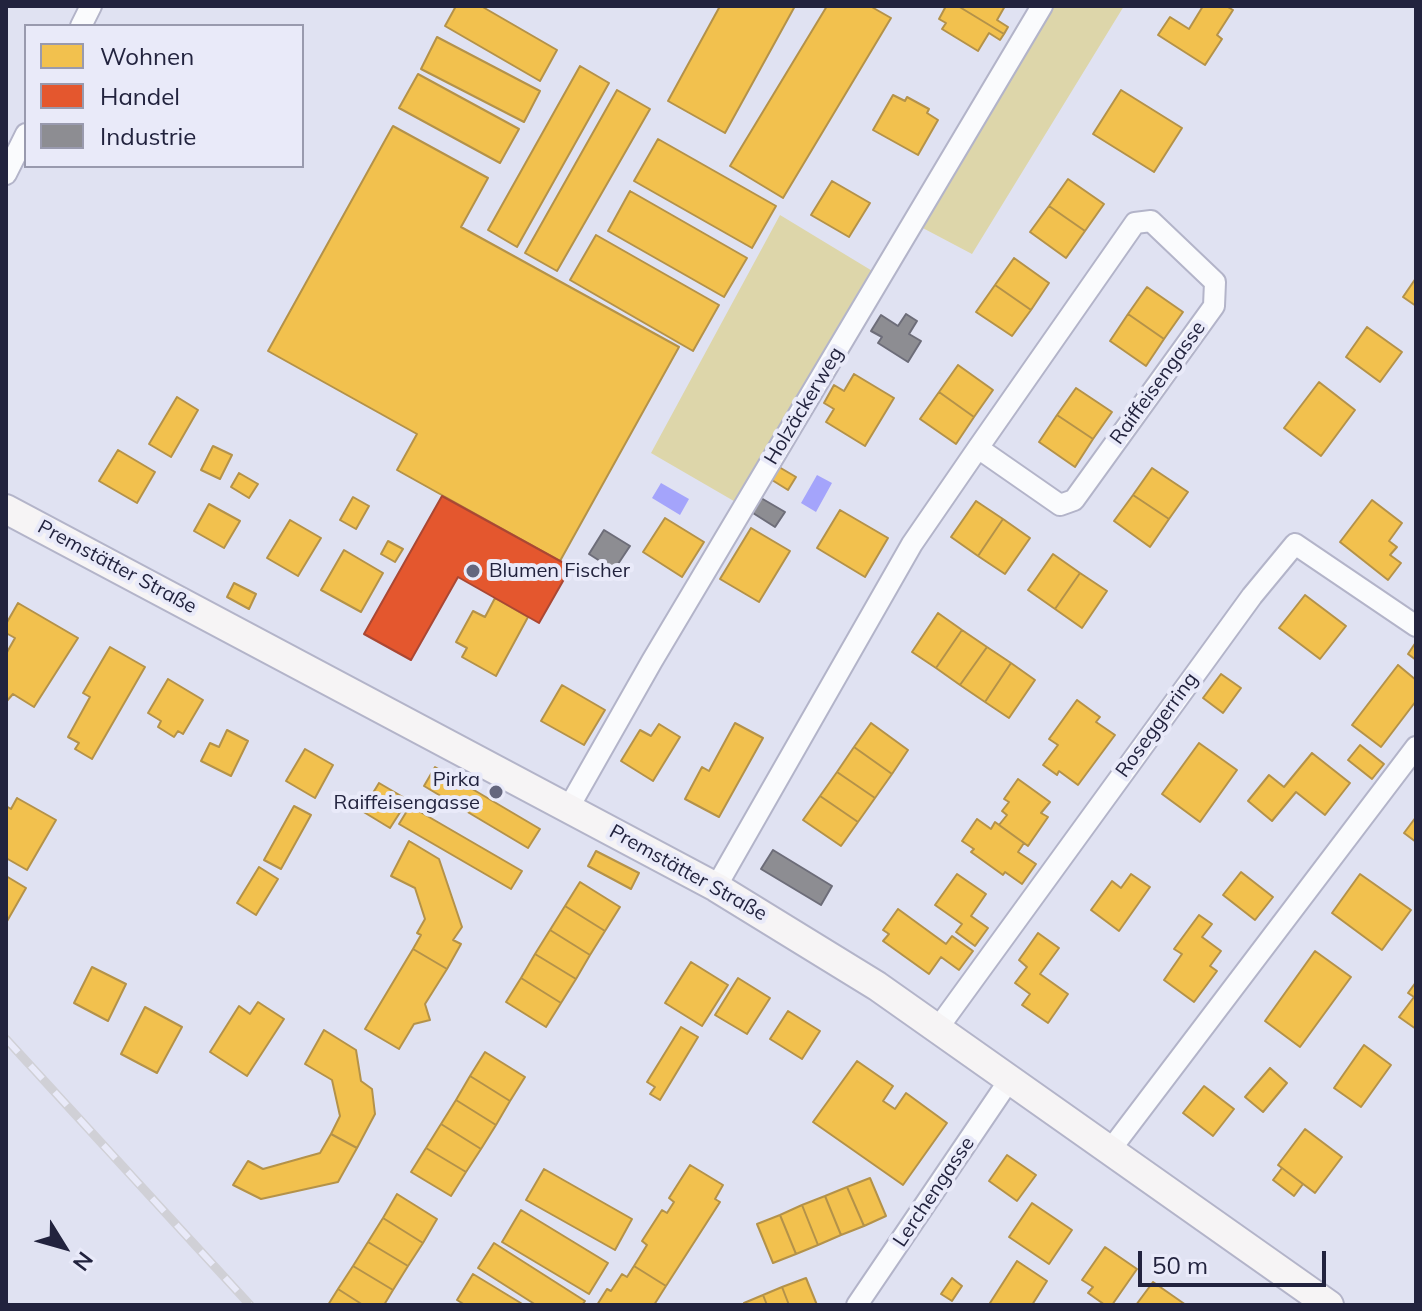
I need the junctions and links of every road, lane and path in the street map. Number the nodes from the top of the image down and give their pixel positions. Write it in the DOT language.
graph roads {
  1 [pos="91,6"];
  2 [pos="1042,6"];
  3 [pos="82,24"];
  4 [pos="24,138"];
  5 [pos="6,174"];
  6 [pos="978,448"];
  7 [pos="6,509"];
  8 [pos="1416,626"];
  9 [pos="1416,747"];
  10 [pos="569,807"];
  11 [pos="716,887"];
  12 [pos="938,1028"];
  13 [pos="1010,1079"];
  14 [pos="1111,1149"];
  15 [pos="857,1305"];
  16 [pos="1329,1305"];
  1 -- 3 [label="street"];
  2 -- 10 [label="street, Holzäckerweg"];
  4 -- 5 [label="street"];
  6 -- 6 [label="street, Raiffeisengasse"];
  6 -- 11 [label="street, Raiffeisengasse"];
  7 -- 10 [label="main road, Premstätter Straße"];
  8 -- 12 [label="street, Roseggerring"];
  9 -- 14 [label="street"];
  10 -- 11 [label="main road, Premstätter Straße"];
  11 -- 12 [label="main road, Premstätter Straße"];
  12 -- 13 [label="main road, Premstätter Straße"];
  13 -- 14 [label="main road, Premstätter Straße"];
  13 -- 15 [label="street, Lerchengasse"];
  14 -- 16 [label="main road, Premstätter Straße"];
}
